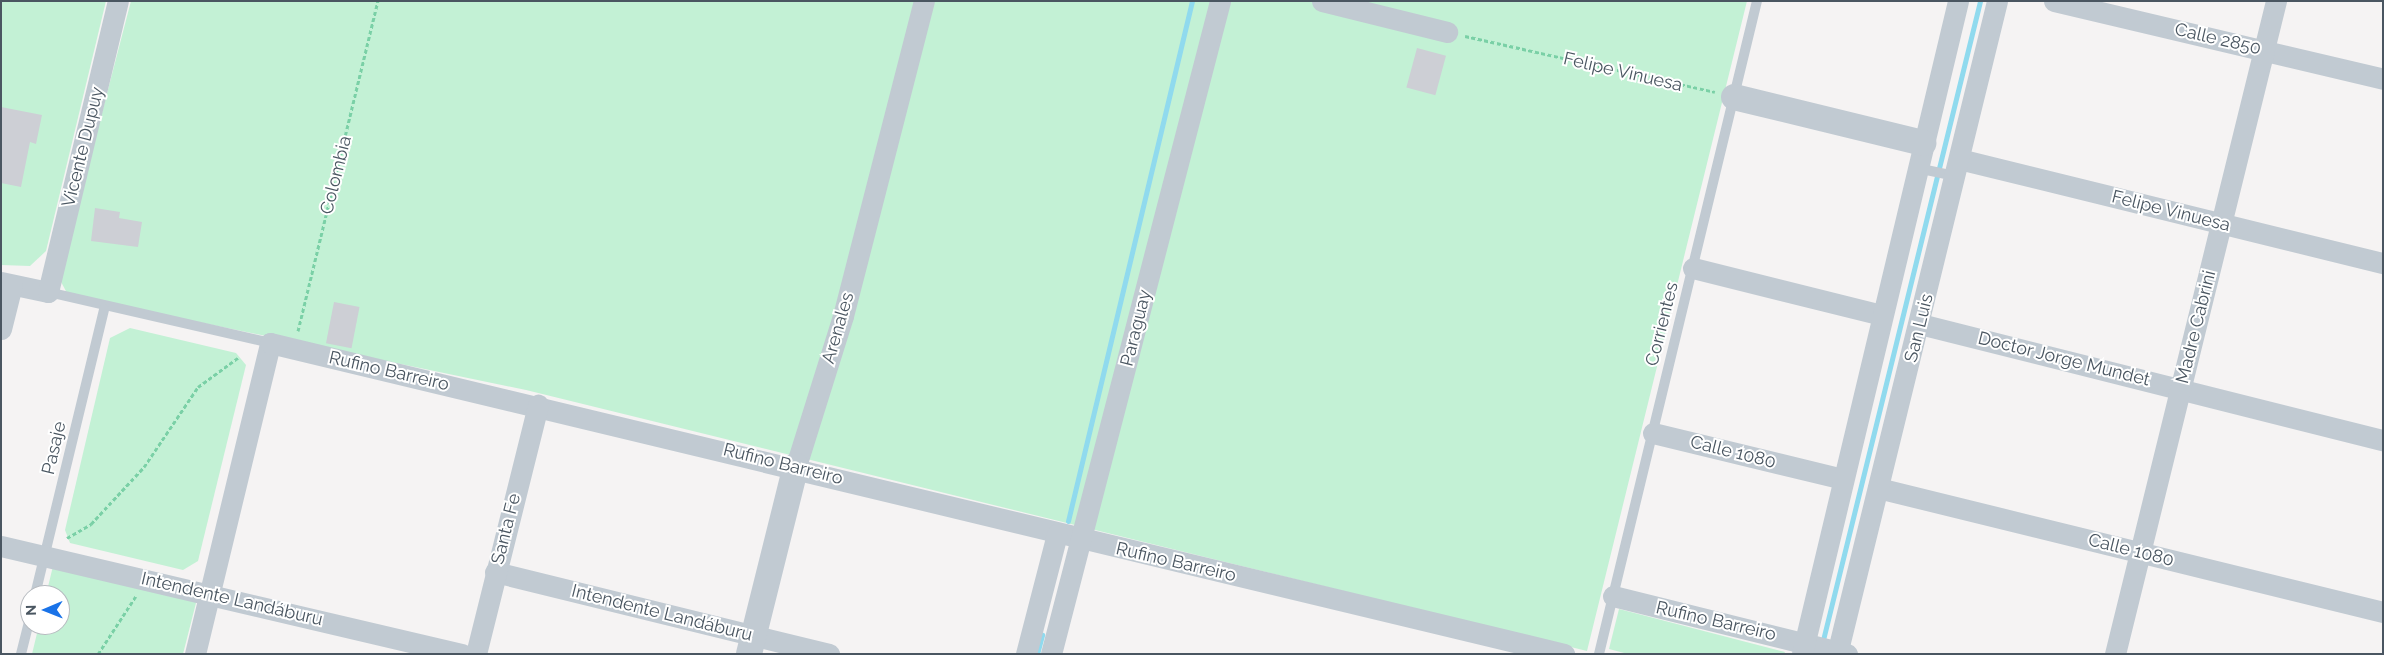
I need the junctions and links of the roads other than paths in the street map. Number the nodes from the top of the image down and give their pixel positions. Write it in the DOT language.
graph roads {
  1 [pos="118,1"];
  2 [pos="924,1"];
  3 [pos="1220,1"];
  4 [pos="1322,1"];
  5 [pos="1758,1"];
  6 [pos="1958,1"];
  7 [pos="1997,1"];
  8 [pos="2054,1"];
  9 [pos="2276,1"];
  10 [pos="1447,32"];
  11 [pos="2264,49"];
  12 [pos="2383,79"];
  13 [pos="1734,97"];
  14 [pos="1920,155"];
  15 [pos="1956,168"];
  16 [pos="2221,224"];
  17 [pos="2383,263"];
  18 [pos="1692,268"];
  19 [pos="7,283"];
  20 [pos="48,292"];
  21 [pos="104,308"];
  22 [pos="1882,315"];
  23 [pos="1920,324"];
  24 [pos="1,329"];
  25 [pos="270,344"];
  26 [pos="2181,387"];
  27 [pos="538,405"];
  28 [pos="1653,433"];
  29 [pos="2383,440"];
  30 [pos="796,466"];
  31 [pos="1843,479"];
  32 [pos="1878,488"];
  33 [pos="1057,534"];
  34 [pos="1082,539"];
  35 [pos="1,546"];
  36 [pos="2140,552"];
  37 [pos="45,556"];
  38 [pos="496,572"];
  39 [pos="38,585"];
  40 [pos="210,593"];
  41 [pos="1613,596"];
  42 [pos="2383,612"];
  43 [pos="26,635"];
  44 [pos="751,644"];
  45 [pos="1803,648"];
  46 [pos="1841,653"];
  47 [pos="21,654"];
  48 [pos="195,654"];
  49 [pos="463,654"];
  50 [pos="476,654"];
  51 [pos="830,654"];
  52 [pos="1026,654"];
  53 [pos="1051,654"];
  54 [pos="1564,654"];
  55 [pos="1599,654"];
  56 [pos="2115,654"];
  1 -- 20 [label="street, Vicente Dupuy"];
  2 -- 30 [label="street, Arenales"];
  3 -- 34 [label="street, Paraguay"];
  4 -- 10 [label="street"];
  5 -- 13 [label="lane, Corrientes"];
  6 -- 14 [label="street"];
  7 -- 15 [label="street, San Luis"];
  8 -- 11 [label="street, Calle 2850"];
  9 -- 11 [label="street, Madre Cabrini"];
  11 -- 12 [label="street, Calle 2850"];
  11 -- 16 [label="street, Madre Cabrini"];
  13 -- 14 [label="street"];
  13 -- 18 [label="lane, Corrientes"];
  14 -- 15 [label="lane"];
  14 -- 22 [label="street"];
  15 -- 16 [label="street, Felipe Vinuesa"];
  15 -- 23 [label="street, San Luis"];
  16 -- 17 [label="street, Felipe Vinuesa"];
  16 -- 26 [label="street, Madre Cabrini"];
  18 -- 22 [label="street"];
  18 -- 28 [label="lane, Corrientes"];
  19 -- 20 [label="street, Rufino Barreiro"];
  19 -- 24 [label="street"];
  20 -- 21 [label="lane, Rufino Barreiro"];
  21 -- 25 [label="lane, Rufino Barreiro"];
  21 -- 37 [label="lane, Pasaje"];
  22 -- 31 [label="street"];
  23 -- 26 [label="street, Doctor Jorge Mundet"];
  23 -- 32 [label="street, San Luis"];
  25 -- 27 [label="street, Rufino Barreiro"];
  25 -- 40 [label="street"];
  26 -- 29 [label="street, Doctor Jorge Mundet"];
  26 -- 36 [label="street, Madre Cabrini"];
  27 -- 30 [label="street, Rufino Barreiro"];
  27 -- 38 [label="street, Santa Fe"];
  28 -- 31 [label="street, Calle 1080"];
  28 -- 41 [label="lane, Corrientes"];
  30 -- 33 [label="street, Rufino Barreiro"];
  30 -- 44 [label="street, Arenales"];
  31 -- 45 [label="street"];
  32 -- 36 [label="street, Calle 1080"];
  32 -- 46 [label="street, San Luis"];
  33 -- 34 [label="street, Rufino Barreiro"];
  33 -- 52 [label="street"];
  34 -- 53 [label="street, Paraguay"];
  34 -- 54 [label="street, Rufino Barreiro"];
  35 -- 37 [label="street, Intendente Landáburu"];
  36 -- 42 [label="street, Calle 1080"];
  36 -- 56 [label="street, Madre Cabrini"];
  37 -- 39 [label="lane, Pasaje"];
  37 -- 40 [label="street, Intendente Landáburu"];
  38 -- 44 [label="street, Intendente Landáburu"];
  38 -- 50 [label="street, Santa Fe"];
  40 -- 48 [label="street"];
  40 -- 49 [label="street, Intendente Landáburu"];
  41 -- 45 [label="street, Rufino Barreiro"];
  41 -- 55 [label="lane, Corrientes"];
  43 -- 47 [label="lane"];
  44 -- 51 [label="street, Intendente Landáburu"];
  45 -- 46 [label="street, Rufino Barreiro"];
}
